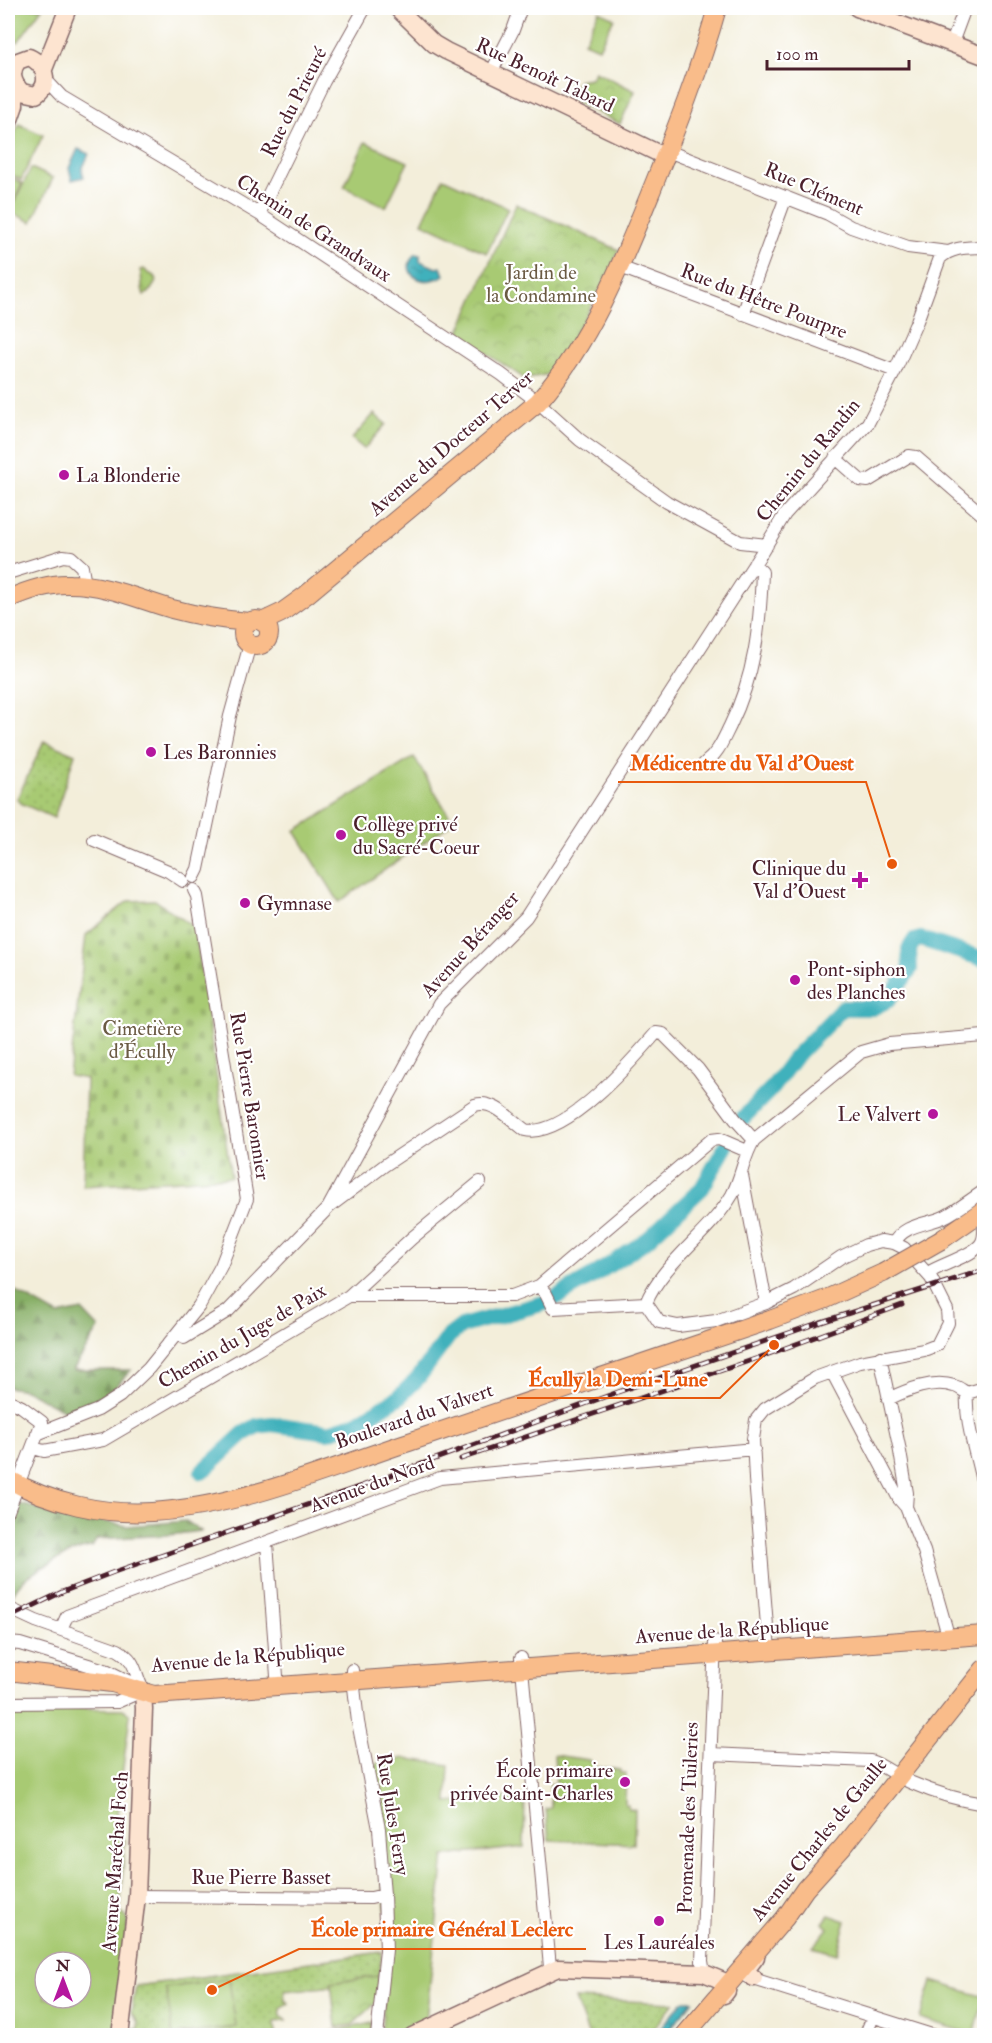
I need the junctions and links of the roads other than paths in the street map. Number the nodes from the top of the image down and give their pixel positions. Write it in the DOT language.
graph roads {
  1 [pos="68,8"];
  2 [pos="365,8"];
  3 [pos="397,8"];
  4 [pos="521,8"];
  5 [pos="717,8"];
  6 [pos="857,8"];
  7 [pos="965,8"];
  8 [pos="57,32"];
  9 [pos="952,43"];
  10 [pos="984,56"];
  11 [pos="15,67"];
  12 [pos="491,73"];
  13 [pos="40,84"];
  14 [pos="10,121"];
  15 [pos="662,153"];
  16 [pos="786,197"];
  17 [pos="259,214"];
  18 [pos="984,247"];
  19 [pos="948,252"];
  20 [pos="621,267"];
  21 [pos="743,314"];
  22 [pos="895,371"];
  23 [pos="538,402"];
  24 [pos="835,458"];
  25 [pos="984,516"];
  26 [pos="767,545"];
  27 [pos="754,564"];
  28 [pos="8,573"];
  29 [pos="85,585"];
  30 [pos="8,599"];
  31 [pos="255,631"];
  32 [pos="704,764"];
  33 [pos="93,840"];
  34 [pos="188,879"];
  35 [pos="984,1036"];
  36 [pos="748,1143"];
  37 [pos="742,1175"];
  38 [pos="480,1182"];
  39 [pos="984,1191"];
  40 [pos="328,1208"];
  41 [pos="984,1210"];
  42 [pos="984,1222"];
  43 [pos="894,1243"];
  44 [pos="928,1273"];
  45 [pos="542,1290"];
  46 [pos="349,1296"];
  47 [pos="646,1303"];
  48 [pos="766,1303"];
  49 [pos="178,1334"];
  50 [pos="880,1357"];
  51 [pos="832,1372"];
  52 [pos="984,1388"];
  53 [pos="967,1393"];
  54 [pos="888,1398"];
  55 [pos="8,1400"];
  56 [pos="73,1420"];
  57 [pos="42,1422"];
  58 [pos="37,1434"];
  59 [pos="33,1448"];
  60 [pos="754,1449"];
  61 [pos="12,1482"];
  62 [pos="984,1482"];
  63 [pos="906,1507"];
  64 [pos="8,1511"];
  65 [pos="267,1543"];
  66 [pos="8,1608"];
  67 [pos="984,1625"];
  68 [pos="946,1628"];
  69 [pos="61,1629"];
  70 [pos="984,1635"];
  71 [pos="768,1641"];
  72 [pos="8,1643"];
  73 [pos="714,1653"];
  74 [pos="522,1669"];
  75 [pos="984,1669"];
  76 [pos="8,1671"];
  77 [pos="277,1672"];
  78 [pos="352,1675"];
  79 [pos="8,1683"];
  80 [pos="984,1684"];
  81 [pos="66,1685"];
  82 [pos="143,1690"];
  83 [pos="8,1702"];
  84 [pos="711,1754"];
  85 [pos="902,1778"];
  86 [pos="984,1804"];
  87 [pos="384,1895"];
  88 [pos="137,1896"];
  89 [pos="552,1971"];
  90 [pos="704,1973"];
  91 [pos="748,1976"];
  92 [pos="873,2017"];
  93 [pos="120,2036"];
  94 [pos="376,2036"];
  95 [pos="412,2036"];
  96 [pos="684,2036"];
  97 [pos="693,2036"];
  98 [pos="865,2036"];
  99 [pos="935,2036"];
  1 -- 8 [label="main road"];
  2 -- 17 [label="street, Rue du Prieuré"];
  3 -- 12 [label="main road, Rue Benoît Tabard"];
  4 -- 12 [label="street"];
  5 -- 15 [label="main road, Avenue du Docteur Terver"];
  6 -- 9 [label="main road"];
  7 -- 9 [label="street"];
  8 -- 11 [label="main road"];
  8 -- 13 [label="main road"];
  9 -- 10 [label="main road"];
  11 -- 13 [label="main road"];
  11 -- 13 [label="main road"];
  11 -- 14 [label="main road"];
  12 -- 15 [label="main road, Rue Benoît Tabard"];
  13 -- 14 [label="main road"];
  13 -- 17 [label="street, Chemin de Grandvaux"];
  15 -- 16 [label="street, Rue Clément"];
  15 -- 20 [label="main road, Avenue du Docteur Terver"];
  16 -- 19 [label="street, Rue Clément"];
  16 -- 21 [label="street"];
  17 -- 23 [label="street, Chemin de Grandvaux"];
  18 -- 19 [label="street"];
  19 -- 22 [label="street, Chemin du Randin"];
  20 -- 21 [label="street, Rue du Hêtre Pourpre"];
  20 -- 23 [label="main road, Avenue du Docteur Terver"];
  21 -- 22 [label="street, Rue du Hêtre Pourpre"];
  22 -- 24 [label="street, Chemin du Randin"];
  23 -- 26 [label="street, Chemin du Randin"];
  23 -- 31 [label="main road, Avenue du Docteur Terver"];
  24 -- 25 [label="street"];
  24 -- 26 [label="street, Chemin du Randin"];
  26 -- 27 [label="street, Avenue Béranger"];
  27 -- 32 [label="street"];
  27 -- 40 [label="street, Avenue Béranger"];
  28 -- 29 [label="street"];
  29 -- 30 [label="main road"];
  29 -- 31 [label="main road"];
  31 -- 34 [label="street"];
  33 -- 34 [label="street"];
  34 -- 49 [label="street, Rue Pierre Baronnier"];
  35 -- 36 [label="street"];
  36 -- 37 [label="street"];
  36 -- 40 [label="street"];
  36 -- 45 [label="street, Chemin du Juge de Paix"];
  37 -- 47 [label="street"];
  37 -- 48 [label="street"];
  38 -- 46 [label="street"];
  39 -- 43 [label="street"];
  40 -- 49 [label="street, Avenue Béranger"];
  41 -- 61 [label="main road, Boulevard du Valvert, bridge"];
  42 -- 44 [label="street"];
  43 -- 44 [label="street"];
  43 -- 48 [label="street"];
  44 -- 50 [label="street"];
  45 -- 46 [label="street, Chemin du Juge de Paix"];
  45 -- 47 [label="street"];
  46 -- 59 [label="street, Chemin du Juge de Paix"];
  47 -- 48 [label="street"];
  49 -- 56 [label="street, Rue Pierre Baronnier"];
  50 -- 51 [label="street"];
  50 -- 54 [label="street"];
  51 -- 60 [label="street"];
  51 -- 63 [label="street"];
  52 -- 53 [label="street"];
  53 -- 54 [label="street"];
  53 -- 62 [label="street"];
  54 -- 63 [label="street"];
  55 -- 57 [label="street"];
  56 -- 57 [label="street, Rue Pierre Baronnier"];
  56 -- 58 [label="street, Rue Pierre Baronnier"];
  57 -- 58 [label="street"];
  58 -- 59 [label="street"];
  59 -- 61 [label="street"];
  60 -- 65 [label="street, Avenue du Nord"];
  60 -- 71 [label="street"];
  61 -- 64 [label="street"];
  63 -- 68 [label="street"];
  65 -- 69 [label="street, Avenue du Nord"];
  65 -- 77 [label="street"];
  66 -- 69 [label="street"];
  67 -- 68 [label="main road, Avenue de la République"];
  68 -- 71 [label="main road, Avenue de la République"];
  69 -- 82 [label="street"];
  70 -- 71 [label="main road, Avenue de la République"];
  71 -- 73 [label="main road, Avenue de la République"];
  72 -- 82 [label="street"];
  73 -- 74 [label="main road, Avenue de la République"];
  73 -- 84 [label="street, Promenade des Tuileries"];
  74 -- 78 [label="main road, Avenue de la République"];
  74 -- 89 [label="street"];
  75 -- 85 [label="main road, Avenue Charles de Gaulle"];
  76 -- 81 [label="main road"];
  77 -- 78 [label="main road, Avenue de la République"];
  77 -- 82 [label="main road, Avenue de la République"];
  78 -- 82 [label="main road, Avenue de la République"];
  78 -- 87 [label="street, Rue Jules Ferry"];
  79 -- 81 [label="main road"];
  80 -- 85 [label="main road, Avenue Charles de Gaulle"];
  81 -- 82 [label="main road"];
  82 -- 83 [label="street"];
  82 -- 88 [label="main road, Avenue Maréchal Foch"];
  84 -- 85 [label="street"];
  84 -- 90 [label="street, Promenade des Tuileries"];
  85 -- 86 [label="street"];
  85 -- 91 [label="main road, Avenue Charles de Gaulle"];
  85 -- 91 [label="main road, Avenue Charles de Gaulle"];
  87 -- 88 [label="street, Rue Pierre Basset"];
  87 -- 94 [label="street, Rue Jules Ferry"];
  88 -- 93 [label="main road, Avenue Maréchal Foch"];
  89 -- 90 [label="main road"];
  89 -- 95 [label="main road"];
  90 -- 91 [label="main road"];
  91 -- 92 [label="street"];
  91 -- 96 [label="main road, Avenue Charles de Gaulle"];
  91 -- 97 [label="main road, Avenue Charles de Gaulle"];
  92 -- 98 [label="street"];
  92 -- 99 [label="street"];
}
